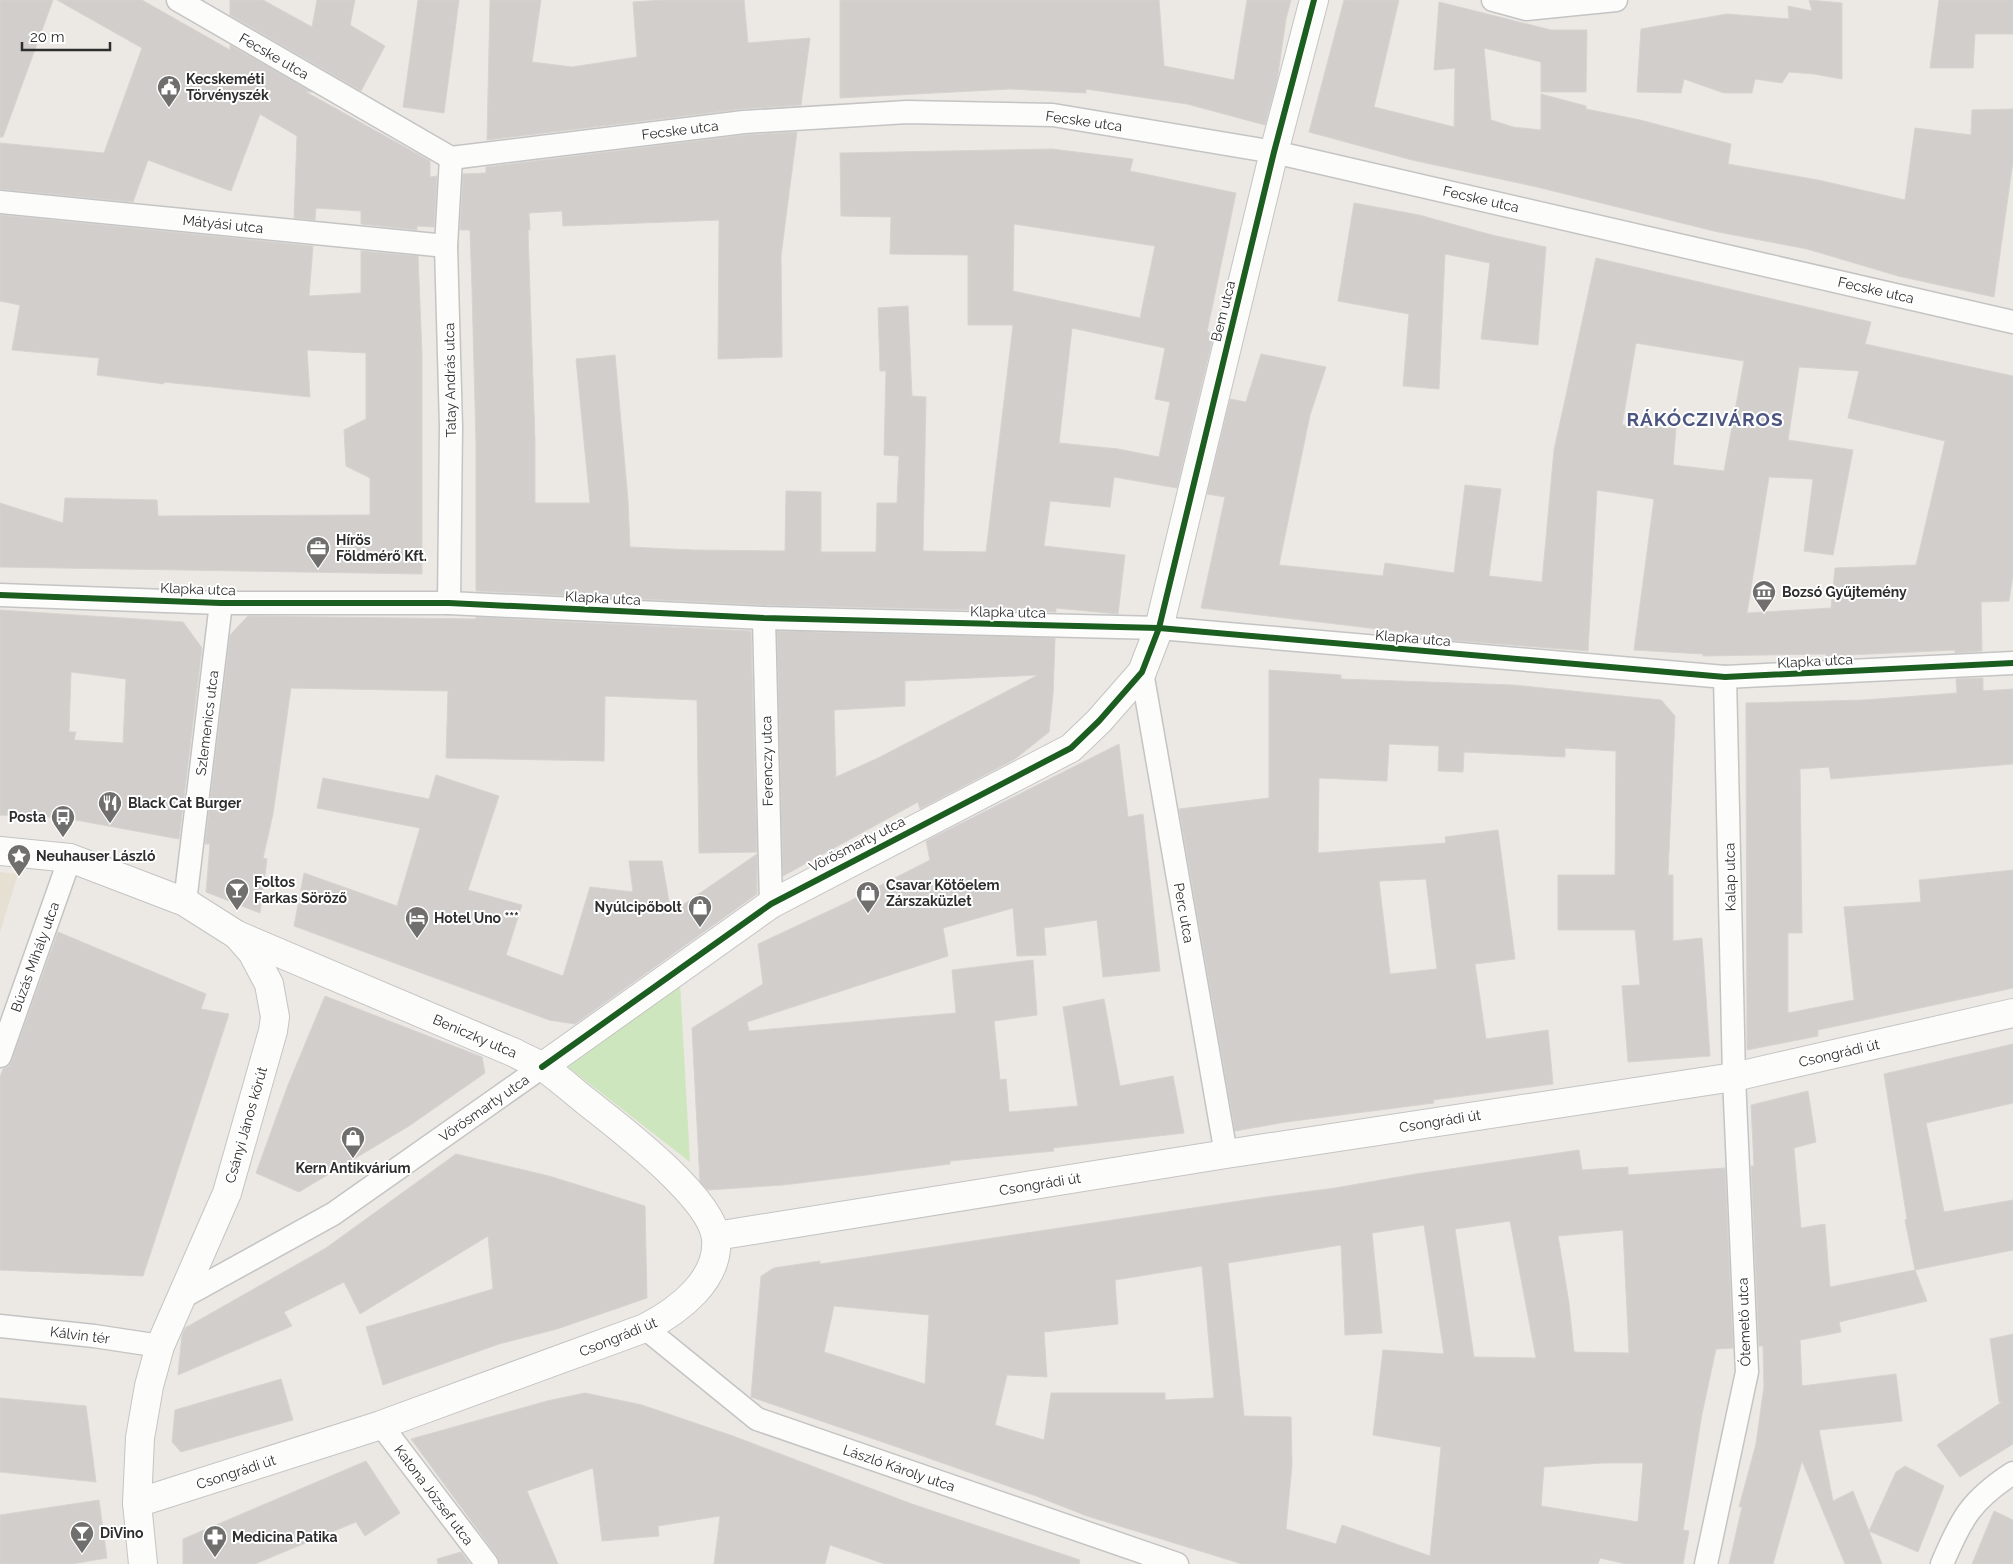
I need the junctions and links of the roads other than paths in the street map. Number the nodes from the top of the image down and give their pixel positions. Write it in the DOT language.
graph roads {
  1 [pos="178,0"];
  2 [pos="1314,0"];
  3 [pos="1493,0"];
  4 [pos="1616,0"];
  5 [pos="1274,152"];
  6 [pos="451,158"];
  7 [pos="0,202"];
  8 [pos="446,246"];
  9 [pos="2013,322"];
  10 [pos="0,596"];
  11 [pos="221,603"];
  12 [pos="449,603"];
  13 [pos="764,618"];
  14 [pos="1159,628"];
  15 [pos="2013,663"];
  16 [pos="1142,672"];
  17 [pos="1725,677"];
  18 [pos="0,851"];
  19 [pos="70,858"];
  20 [pos="185,902"];
  21 [pos="770,904"];
  22 [pos="237,935"];
  23 [pos="2013,1013"];
  24 [pos="0,1056"];
  25 [pos="542,1067"];
  26 [pos="1734,1077"];
  27 [pos="1226,1154"];
  28 [pos="716,1236"];
  29 [pos="179,1299"];
  30 [pos="0,1326"];
  31 [pos="645,1328"];
  32 [pos="160,1346"];
  33 [pos="381,1425"];
  34 [pos="2013,1473"];
  35 [pos="138,1503"];
  36 [pos="143,1564"];
  37 [pos="487,1564"];
  38 [pos="1177,1564"];
  39 [pos="1706,1564"];
  40 [pos="1942,1564"];
  1 -- 6 [label="street, Fecske utca"];
  2 -- 5 [label="street, Bem utca"];
  3 -- 4 [label="street"];
  5 -- 6 [label="street, Fecske utca"];
  5 -- 9 [label="street, Fecske utca"];
  5 -- 14 [label="street, Bem utca"];
  6 -- 8 [label="street, Tatay András utca"];
  7 -- 8 [label="street, Mátyási utca"];
  8 -- 12 [label="street, Tatay András utca"];
  10 -- 11 [label="street, Klapka utca"];
  11 -- 12 [label="street, Klapka utca"];
  11 -- 20 [label="street, Szlemenics utca"];
  12 -- 13 [label="street, Klapka utca"];
  13 -- 14 [label="street, Klapka utca"];
  13 -- 21 [label="street, Ferenczy utca"];
  14 -- 16 [label="street, Vörösmarty utca"];
  14 -- 17 [label="street, Klapka utca"];
  15 -- 17 [label="street, Klapka utca"];
  16 -- 21 [label="street, Vörösmarty utca"];
  16 -- 27 [label="street, Perc utca"];
  17 -- 26 [label="street, Kalap utca"];
  18 -- 19 [label="street, Csányi János körút"];
  19 -- 20 [label="street, Csányi János körút"];
  19 -- 24 [label="street, Búzás Mihály utca"];
  20 -- 22 [label="street, Csányi János körút"];
  21 -- 25 [label="street, Vörösmarty utca"];
  22 -- 25 [label="street, Beniczky utca"];
  22 -- 29 [label="street, Csányi János körút"];
  23 -- 26 [label="street, Csongrádi út"];
  25 -- 28 [label="street, Beniczky utca"];
  25 -- 29 [label="street, Vörösmarty utca"];
  26 -- 27 [label="street, Csongrádi út"];
  26 -- 39 [label="street, Ótemető utca"];
  27 -- 28 [label="street, Csongrádi út"];
  28 -- 31 [label="street, Csongrádi út"];
  29 -- 32 [label="street, Csányi János körút"];
  30 -- 32 [label="street, Kálvin tér"];
  31 -- 33 [label="street, Csongrádi út"];
  31 -- 38 [label="street, László Károly utca"];
  32 -- 35 [label="street, Csányi János körút"];
  33 -- 35 [label="street, Csongrádi út"];
  33 -- 37 [label="street, Katona József utca"];
  34 -- 40 [label="street"];
  35 -- 36 [label="street, Csányi János körút"];
}
